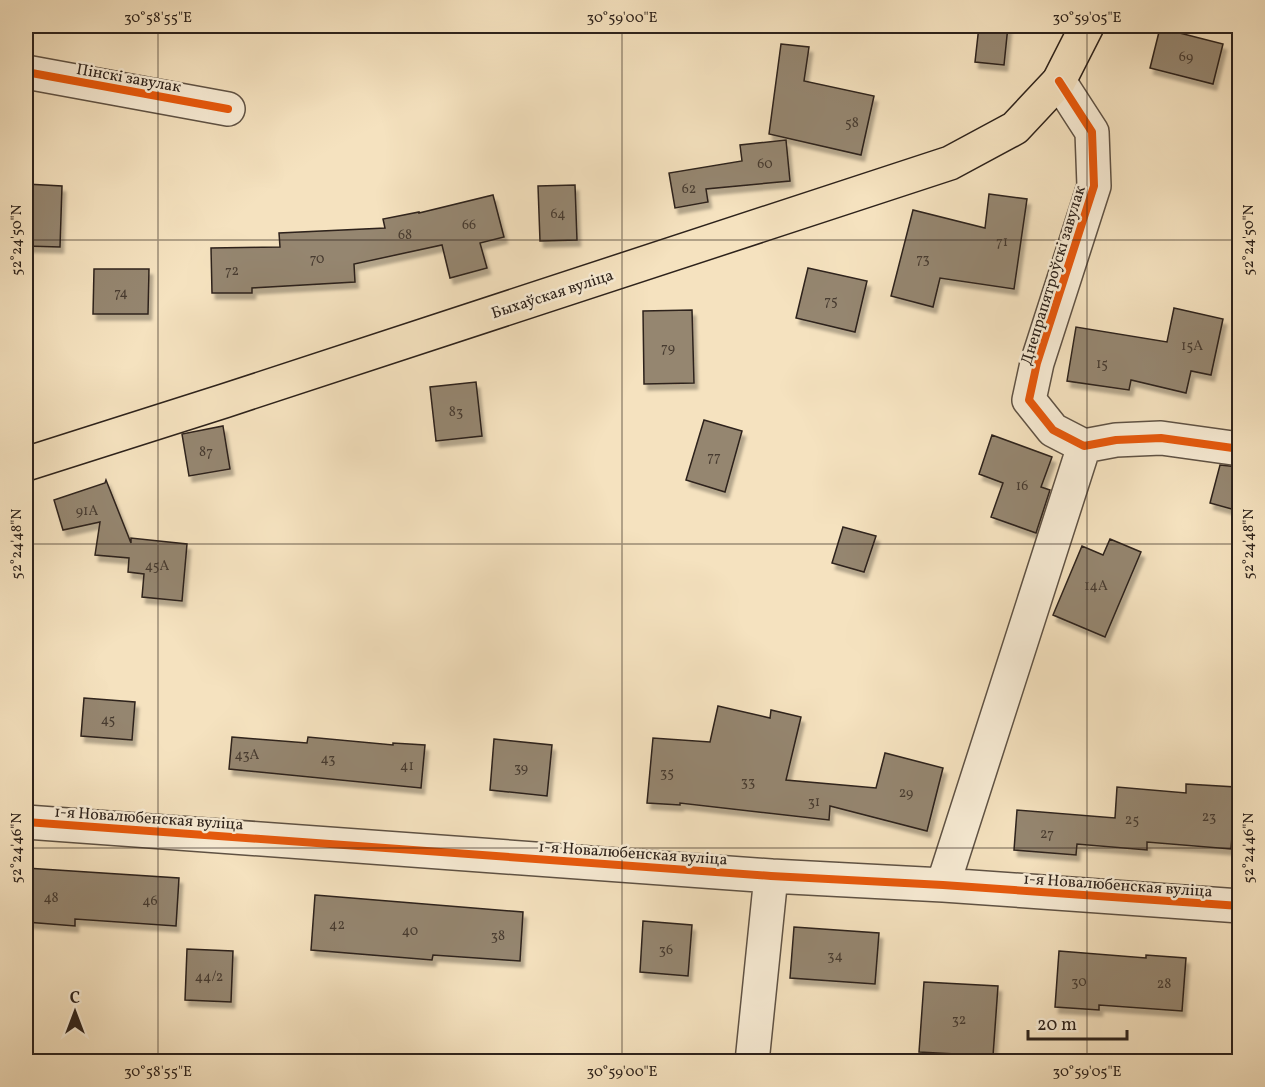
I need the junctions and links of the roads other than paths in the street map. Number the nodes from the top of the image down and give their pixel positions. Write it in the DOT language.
graph roads {
  1 [pos="1087,26"];
  2 [pos="26,72"];
  3 [pos="1058,83"];
  4 [pos="228,109"];
  5 [pos="1084,446"];
  6 [pos="1239,449"];
  7 [pos="26,464"];
  8 [pos="26,822"];
  9 [pos="771,876"];
  10 [pos="943,885"];
  11 [pos="1239,906"];
  12 [pos="752,1062"];
  1 -- 3 [label="main road, Быхаўская вуліца"];
  2 -- 4 [label="street, Пінскі завулак"];
  3 -- 5 [label="street, Днепрапятроўскі завулак"];
  3 -- 7 [label="main road, Быхаўская вуліца"];
  5 -- 6 [label="street"];
  5 -- 10 [label="street"];
  8 -- 9 [label="street, 1-я Новалюбенская вуліца"];
  9 -- 10 [label="street, 1-я Новалюбенская вуліца"];
  9 -- 12 [label="street"];
  10 -- 11 [label="street, 1-я Новалюбенская вуліца"];
}
